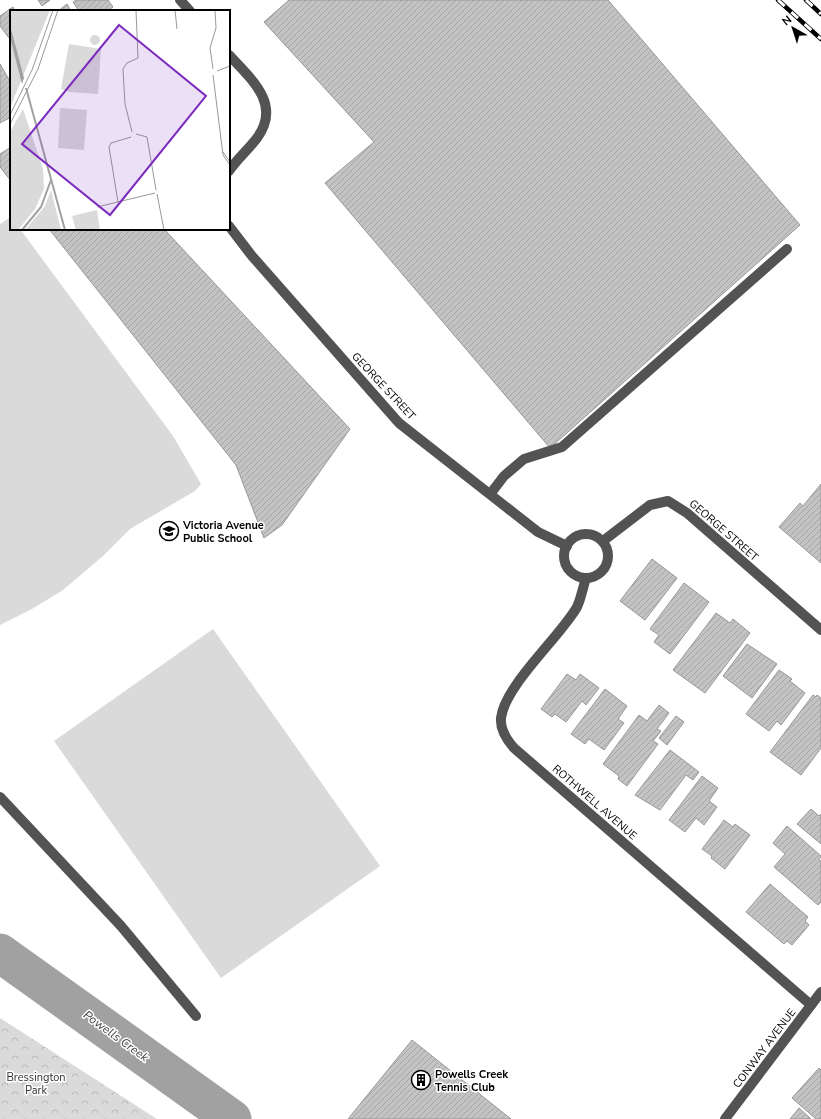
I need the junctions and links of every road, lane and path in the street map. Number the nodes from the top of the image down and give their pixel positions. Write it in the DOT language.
graph roads {
  1 [pos="180,0"];
  2 [pos="189,10"];
  3 [pos="230,56"];
  4 [pos="230,170"];
  5 [pos="230,227"];
  6 [pos="787,249"];
  7 [pos="490,493"];
  8 [pos="603,542"];
  9 [pos="567,546"];
  10 [pos="586,578"];
  11 [pos="821,630"];
  12 [pos="0,798"];
  13 [pos="821,992"];
  14 [pos="811,1005"];
  15 [pos="196,1016"];
  16 [pos="726,1119"];
  1 -- 2 [label="street"];
  3 -- 4 [label="street"];
  5 -- 7 [label="street, GEORGE STREET"];
  6 -- 7 [label="street"];
  7 -- 9 [label="street, GEORGE STREET"];
  8 -- 9 [label="street"];
  8 -- 10 [label="street"];
  8 -- 11 [label="street, GEORGE STREET"];
  9 -- 10 [label="street"];
  10 -- 14 [label="street, ROTHWELL AVENUE"];
  12 -- 15 [label="street"];
  13 -- 14 [label="street, CONWAY AVENUE"];
  14 -- 16 [label="street, CONWAY AVENUE"];
}
